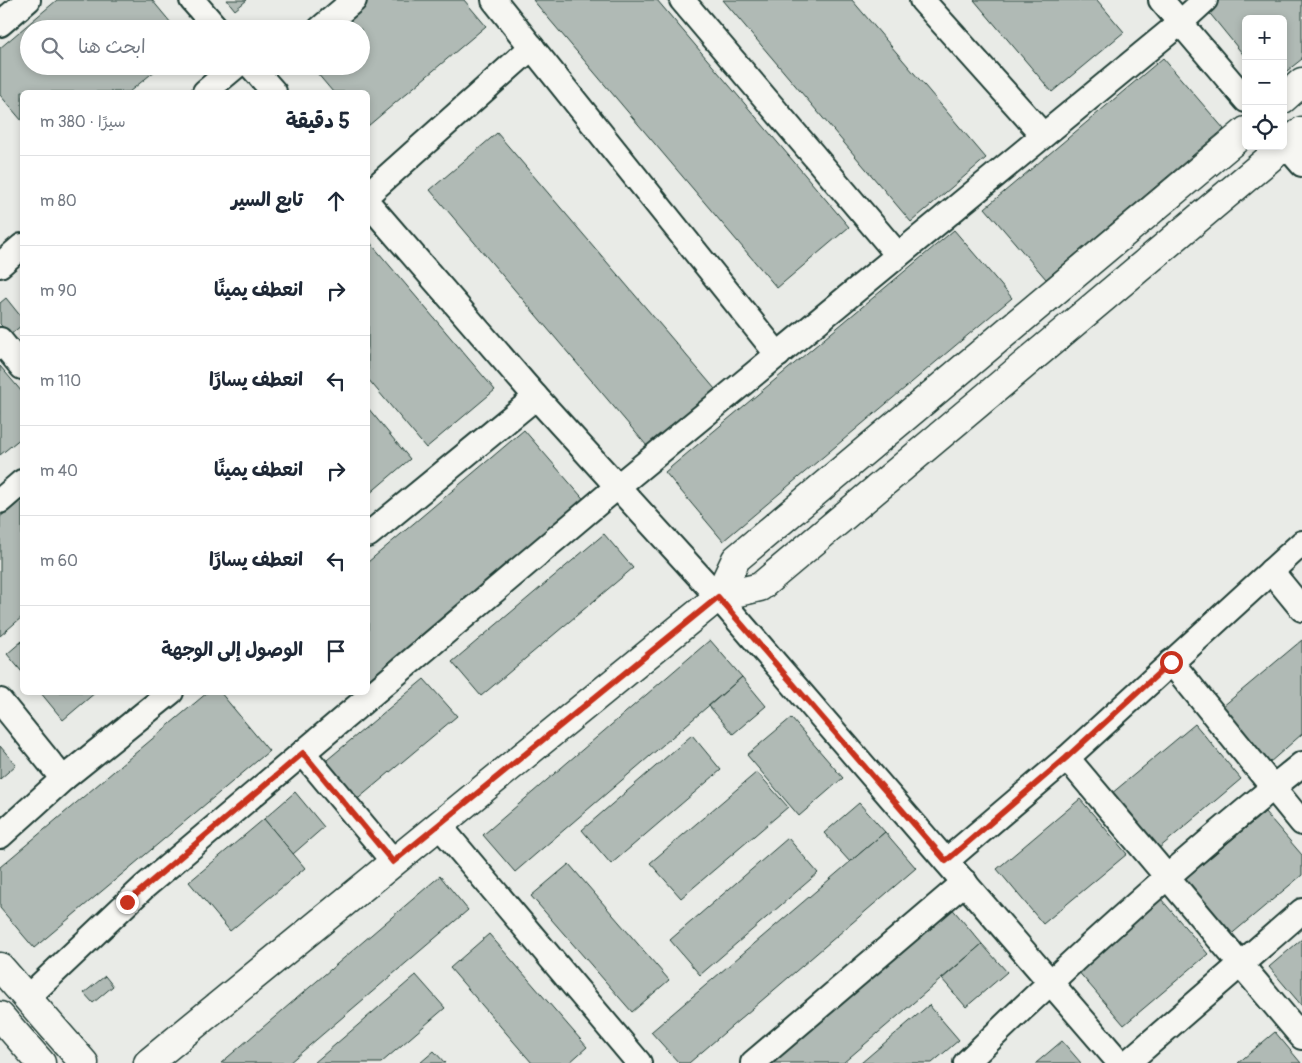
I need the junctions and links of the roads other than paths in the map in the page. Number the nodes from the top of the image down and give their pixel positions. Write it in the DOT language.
graph roads {
  1 [pos="28,0"];
  2 [pos="192,0"];
  3 [pos="354,0"];
  4 [pos="494,0"];
  5 [pos="682,0"];
  6 [pos="922,0"];
  7 [pos="1161,0"];
  8 [pos="1204,0"];
  9 [pos="209,20"];
  10 [pos="331,20"];
  11 [pos="1180,23"];
  12 [pos="0,24"];
  13 [pos="532,47"];
  14 [pos="225,75"];
  15 [pos="1302,82"];
  16 [pos="207,90"];
  17 [pos="1242,95"];
  18 [pos="1287,95"];
  19 [pos="1242,134"];
  20 [pos="1043,135"];
  21 [pos="1293,145"];
  22 [pos="370,192"];
  23 [pos="370,205"];
  24 [pos="20,248"];
  25 [pos="898,255"];
  26 [pos="0,265"];
  27 [pos="0,340"];
  28 [pos="778,355"];
  29 [pos="20,365"];
  30 [pos="536,397"];
  31 [pos="20,484"];
  32 [pos="617,487"];
  33 [pos="0,501"];
  34 [pos="370,533"];
  35 [pos="1302,543"];
  36 [pos="1271,571"];
  37 [pos="718,597"];
  38 [pos="1302,609"];
  39 [pos="1171,662"];
  40 [pos="167,695"];
  41 [pos="0,701"];
  42 [pos="303,753"];
  43 [pos="1066,758"];
  44 [pos="1302,764"];
  45 [pos="63,779"];
  46 [pos="1273,788"];
  47 [pos="1302,823"];
  48 [pos="438,824"];
  49 [pos="0,836"];
  50 [pos="946,861"];
  51 [pos="393,862"];
  52 [pos="1166,877"];
  53 [pos="965,882"];
  54 [pos="1302,911"];
  55 [pos="1240,964"];
  56 [pos="0,967"];
  57 [pos="1050,981"];
  58 [pos="28,997"];
  59 [pos="0,1016"];
  60 [pos="1302,1036"];
  61 [pos="41,1063"];
  62 [pos="84,1063"];
  63 [pos="148,1063"];
  64 [pos="639,1063"];
  65 [pos="752,1063"];
  66 [pos="966,1063"];
  67 [pos="1120,1063"];
  68 [pos="1127,1063"];
  1 -- 12 [label="street"];
  2 -- 9 [label="street"];
  3 -- 10 [label="street"];
  4 -- 13 [label="street"];
  5 -- 25 [label="street"];
  6 -- 20 [label="street"];
  7 -- 11 [label="street"];
  8 -- 11 [label="street"];
  11 -- 17 [label="street"];
  11 -- 20 [label="street"];
  13 -- 22 [label="street"];
  13 -- 28 [label="street"];
  14 -- 16 [label="street"];
  15 -- 18 [label="street"];
  19 -- 37 [label="street"];
  20 -- 25 [label="street"];
  21 -- 37 [label="street"];
  23 -- 30 [label="street"];
  24 -- 26 [label="street"];
  25 -- 28 [label="street"];
  27 -- 29 [label="street"];
  28 -- 32 [label="street"];
  30 -- 32 [label="street"];
  30 -- 34 [label="street"];
  31 -- 33 [label="street"];
  32 -- 37 [label="street"];
  32 -- 42 [label="street"];
  35 -- 36 [label="street"];
  36 -- 38 [label="street"];
  36 -- 39 [label="street"];
  37 -- 48 [label="street"];
  37 -- 50 [label="street"];
  39 -- 43 [label="street"];
  39 -- 46 [label="street"];
  40 -- 45 [label="street"];
  41 -- 45 [label="street"];
  42 -- 51 [label="street"];
  42 -- 58 [label="street"];
  43 -- 50 [label="street"];
  43 -- 52 [label="street"];
  44 -- 46 [label="street"];
  45 -- 49 [label="street"];
  46 -- 47 [label="street"];
  46 -- 52 [label="street"];
  48 -- 51 [label="street"];
  48 -- 64 [label="street"];
  50 -- 53 [label="street"];
  51 -- 63 [label="street"];
  52 -- 55 [label="street"];
  52 -- 57 [label="street"];
  53 -- 57 [label="street"];
  53 -- 65 [label="street"];
  54 -- 55 [label="street"];
  55 -- 60 [label="street"];
  55 -- 68 [label="street"];
  56 -- 58 [label="street"];
  57 -- 66 [label="street"];
  57 -- 67 [label="street"];
  58 -- 62 [label="street"];
  59 -- 61 [label="street"];
}
